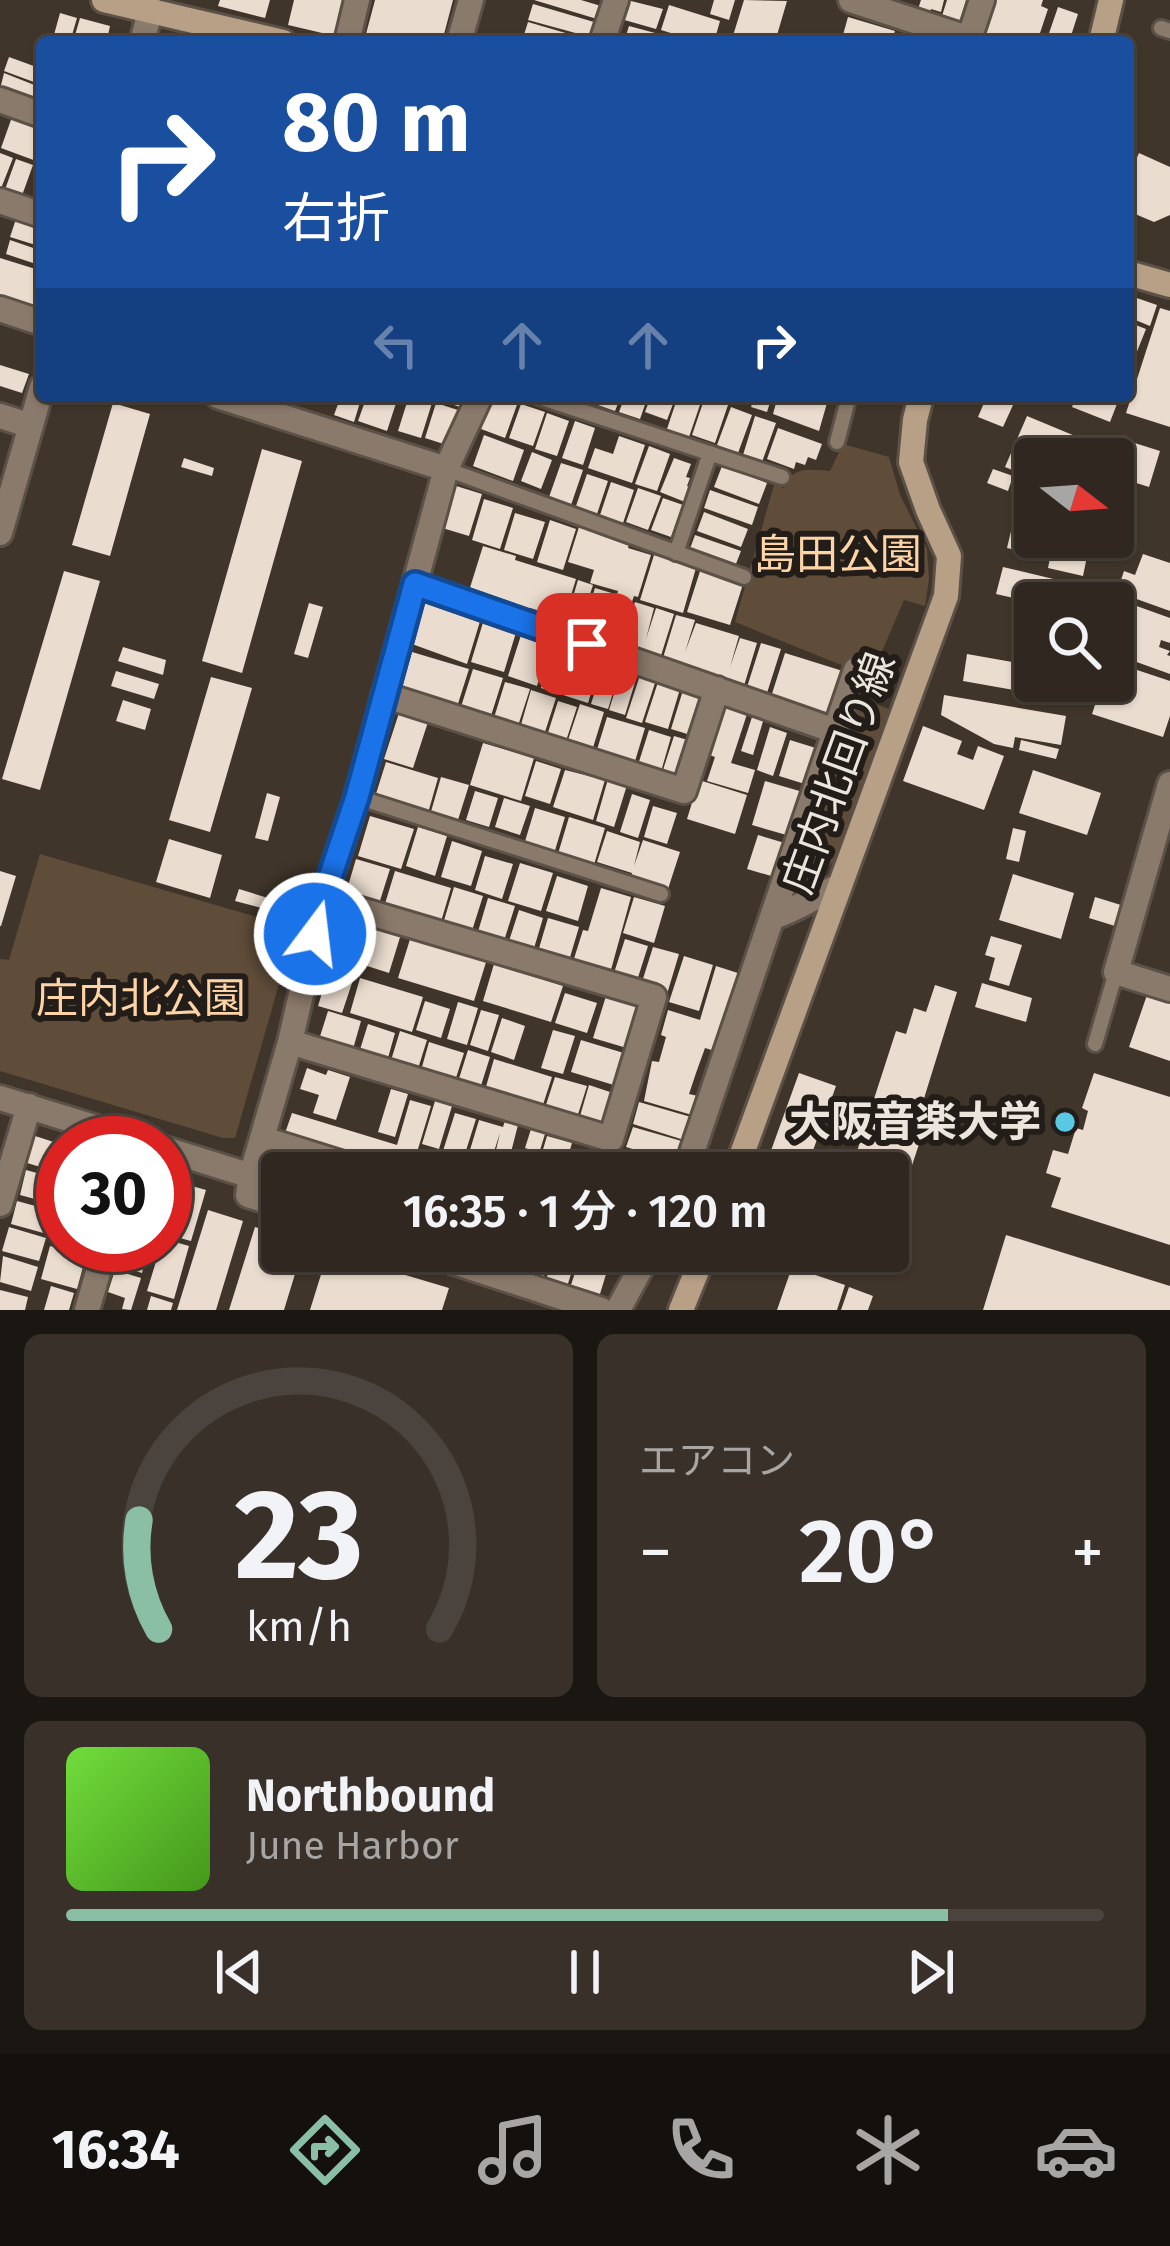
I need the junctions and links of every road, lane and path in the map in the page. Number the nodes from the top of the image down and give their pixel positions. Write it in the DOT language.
graph roads {
  1 [pos="104,0"];
  2 [pos="357,0"];
  3 [pos="471,0"];
  4 [pos="616,0"];
  5 [pos="851,0"];
  6 [pos="982,0"];
  7 [pos="1111,0"];
  8 [pos="148,5"];
  9 [pos="144,36"];
  10 [pos="262,36"];
  11 [pos="348,36"];
  12 [pos="461,36"];
  13 [pos="604,36"];
  14 [pos="957,36"];
  15 [pos="970,36"];
  16 [pos="1102,36"];
  17 [pos="0,100"];
  18 [pos="36,113"];
  19 [pos="0,201"];
  20 [pos="36,213"];
  21 [pos="1134,274"];
  22 [pos="1169,283"];
  23 [pos="0,309"];
  24 [pos="36,320"];
  25 [pos="38,402"];
  26 [pos="237,402"];
  27 [pos="476,402"];
  28 [pos="554,402"];
  29 [pos="847,402"];
  30 [pos="920,402"];
  31 [pos="0,416"];
  32 [pos="31,426"];
  33 [pos="837,442"];
  34 [pos="710,453"];
  35 [pos="446,469"];
  36 [pos="782,477"];
  37 [pos="0,533"];
  38 [pos="676,553"];
  39 [pos="744,578"];
  40 [pos="415,584"];
  41 [pos="856,670"];
  42 [pos="717,689"];
  43 [pos="384,695"];
  44 [pos="835,731"];
  45 [pos="1170,784"];
  46 [pos="357,797"];
  47 [pos="838,886"];
  48 [pos="661,894"];
  49 [pos="323,898"];
  50 [pos="775,910"];
  51 [pos="1116,972"];
  52 [pos="1170,989"];
  53 [pos="290,1042"];
  54 [pos="1095,1044"];
  55 [pos="0,1098"];
  56 [pos="28,1106"];
  57 [pos="59,1116"];
  58 [pos="263,1138"];
  59 [pos="307,1152"];
  60 [pos="692,1152"];
  61 [pos="743,1152"];
  62 [pos="192,1157"];
  63 [pos="251,1176"];
  64 [pos="261,1199"];
  65 [pos="0,1204"];
  66 [pos="98,1272"];
  67 [pos="484,1272"];
  68 [pos="639,1272"];
  69 [pos="696,1272"];
  70 [pos="87,1310"];
  71 [pos="601,1310"];
  72 [pos="618,1310"];
  73 [pos="681,1310"];
  1 -- 8 [label="street"];
  2 -- 11 [label="street"];
  3 -- 12 [label="street"];
  4 -- 13 [label="street"];
  5 -- 14 [label="street"];
  6 -- 15 [label="street"];
  7 -- 16 [label="street"];
  8 -- 9 [label="street"];
  8 -- 10 [label="street"];
  17 -- 18 [label="street"];
  19 -- 20 [label="street"];
  21 -- 22 [label="street"];
  23 -- 24 [label="street"];
  25 -- 32 [label="street"];
  26 -- 35 [label="street"];
  27 -- 35 [label="street"];
  28 -- 34 [label="lane"];
  29 -- 33 [label="lane"];
  30 -- 47 [label="street, 庄内北回り線"];
  31 -- 32 [label="street"];
  32 -- 37 [label="street"];
  34 -- 36 [label="lane"];
  34 -- 38 [label="lane"];
  35 -- 38 [label="lane"];
  35 -- 40 [label="street"];
  38 -- 39 [label="lane"];
  40 -- 42 [label="street"];
  40 -- 43 [label="street"];
  41 -- 44 [label="street"];
  42 -- 43 [label="street"];
  42 -- 44 [label="street"];
  43 -- 46 [label="street"];
  44 -- 50 [label="street"];
  45 -- 51 [label="street"];
  46 -- 48 [label="lane"];
  46 -- 49 [label="street"];
  47 -- 50 [label="street"];
  47 -- 61 [label="street, 庄内北回り線"];
  49 -- 53 [label="street"];
  49 -- 53 [label="street"];
  50 -- 60 [label="street"];
  51 -- 52 [label="street"];
  51 -- 54 [label="lane"];
  53 -- 58 [label="street"];
  55 -- 56 [label="street"];
  56 -- 57 [label="street"];
  56 -- 65 [label="street"];
  58 -- 59 [label="street"];
  58 -- 63 [label="street"];
  62 -- 63 [label="street"];
  63 -- 64 [label="street"];
  66 -- 70 [label="street"];
  67 -- 71 [label="street"];
  68 -- 72 [label="street"];
  69 -- 73 [label="street"];
}
